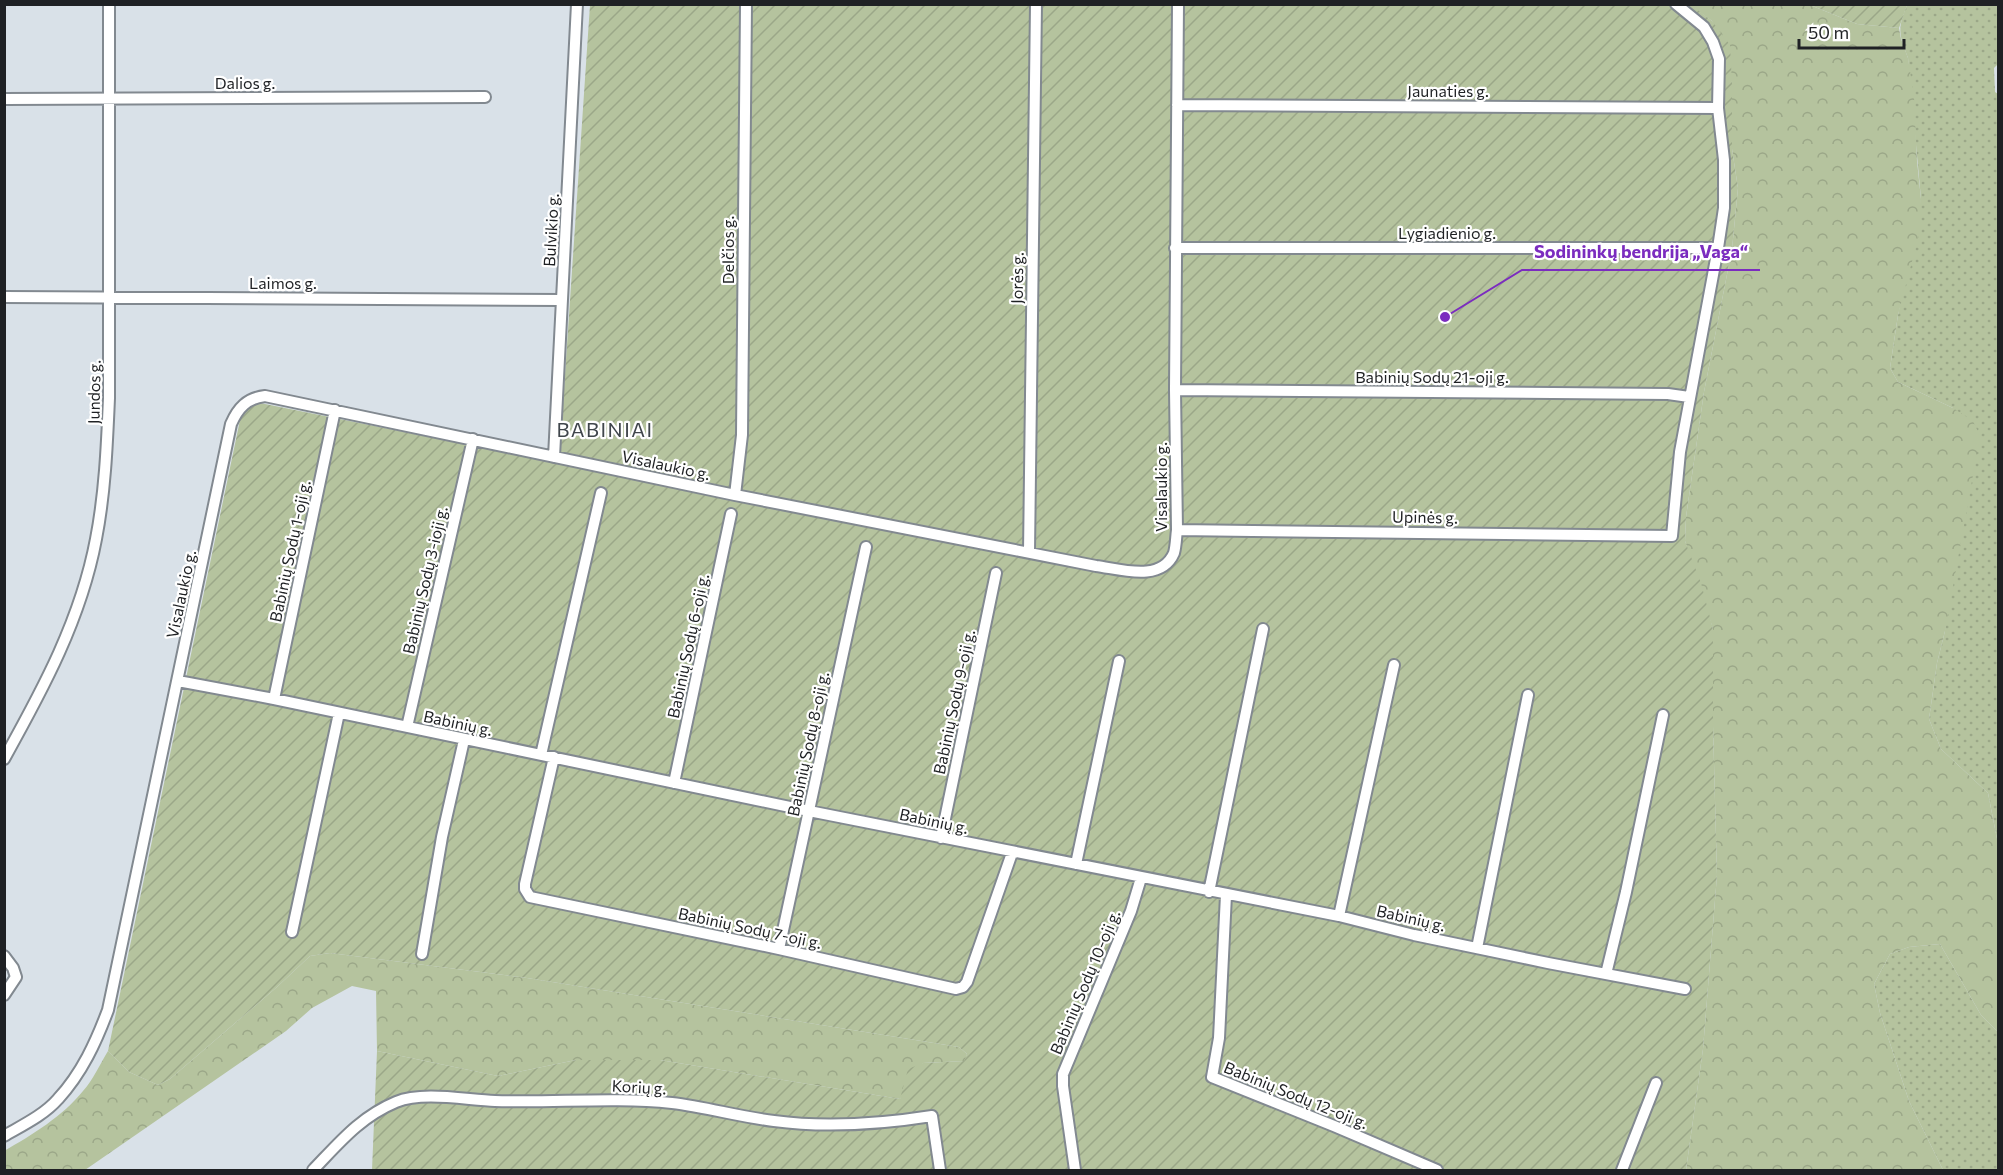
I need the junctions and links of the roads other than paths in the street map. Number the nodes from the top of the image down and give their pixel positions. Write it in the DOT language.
graph roads {
  1 [pos="109,4"];
  2 [pos="577,4"];
  3 [pos="746,4"];
  4 [pos="1035,4"];
  5 [pos="1178,4"];
  6 [pos="1676,4"];
  7 [pos="485,97"];
  8 [pos="4,99"];
  9 [pos="109,99"];
  10 [pos="1177,105"];
  11 [pos="1718,108"];
  12 [pos="1175,248"];
  13 [pos="1718,248"];
  14 [pos="4,297"];
  15 [pos="110,297"];
  16 [pos="562,300"];
  17 [pos="1175,390"];
  18 [pos="1689,397"];
  19 [pos="335,410"];
  20 [pos="472,439"];
  21 [pos="554,457"];
  22 [pos="601,493"];
  23 [pos="735,495"];
  24 [pos="730,514"];
  25 [pos="1177,530"];
  26 [pos="866,547"];
  27 [pos="1029,552"];
  28 [pos="996,573"];
  29 [pos="1263,629"];
  30 [pos="1119,661"];
  31 [pos="1394,665"];
  32 [pos="178,681"];
  33 [pos="1528,695"];
  34 [pos="274,699"];
  35 [pos="339,713"];
  36 [pos="1664,715"];
  37 [pos="407,728"];
  38 [pos="464,740"];
  39 [pos="541,754"];
  40 [pos="554,757"];
  41 [pos="4,759"];
  42 [pos="674,783"];
  43 [pos="809,811"];
  44 [pos="942,838"];
  45 [pos="1012,853"];
  46 [pos="1076,864"];
  47 [pos="1141,878"];
  48 [pos="1209,892"];
  49 [pos="1226,895"];
  50 [pos="1339,916"];
  51 [pos="292,932"];
  52 [pos="1477,948"];
  53 [pos="779,949"];
  54 [pos="422,954"];
  55 [pos="4,956"];
  56 [pos="1606,974"];
  57 [pos="1685,989"];
  58 [pos="4,995"];
  59 [pos="1656,1083"];
  60 [pos="4,1136"];
  61 [pos="313,1170"];
  62 [pos="940,1170"];
  63 [pos="1075,1170"];
  64 [pos="1437,1170"];
  65 [pos="1622,1170"];
  1 -- 9 [label="street, Jundos g."];
  2 -- 16 [label="street, Bulvikio g."];
  3 -- 23 [label="street, Delčios g."];
  4 -- 27 [label="street, Jorės g."];
  5 -- 10 [label="street, Visalaukio g."];
  6 -- 11 [label="street"];
  7 -- 9 [label="street, Dalios g."];
  8 -- 9 [label="street, Dalios g."];
  9 -- 15 [label="street, Jundos g."];
  10 -- 11 [label="street, Jaunaties g."];
  10 -- 12 [label="street, Visalaukio g."];
  11 -- 13 [label="street"];
  12 -- 13 [label="street, Lygiadienio g."];
  12 -- 17 [label="street, Visalaukio g."];
  13 -- 18 [label="street"];
  14 -- 15 [label="street, Laimos g."];
  15 -- 16 [label="street, Laimos g."];
  15 -- 41 [label="street, Jundos g."];
  16 -- 21 [label="street, Bulvikio g."];
  17 -- 18 [label="street, Babinių Sodų 21-oji g."];
  17 -- 25 [label="street, Visalaukio g."];
  18 -- 25 [label="street, Upinės g."];
  19 -- 20 [label="street, Visalaukio g."];
  19 -- 32 [label="street, Visalaukio g."];
  19 -- 34 [label="street, Babinių Sodų 1-oji g."];
  20 -- 21 [label="street, Visalaukio g."];
  20 -- 37 [label="street, Babinių Sodų 3-ioji g."];
  21 -- 23 [label="street, Visalaukio g."];
  22 -- 39 [label="street"];
  23 -- 27 [label="street, Visalaukio g."];
  24 -- 42 [label="street, Babinių Sodų 6-oji g."];
  25 -- 27 [label="street, Visalaukio g."];
  26 -- 43 [label="street, Babinių Sodų 8-oji g."];
  28 -- 44 [label="street, Babinių Sodų 9-oji g."];
  29 -- 48 [label="street"];
  30 -- 46 [label="street"];
  31 -- 50 [label="street"];
  32 -- 34 [label="street, Babinių g."];
  32 -- 60 [label="street, Visalaukio g."];
  33 -- 52 [label="street"];
  34 -- 35 [label="street, Babinių g."];
  35 -- 37 [label="street, Babinių g."];
  35 -- 51 [label="street"];
  36 -- 56 [label="street"];
  37 -- 38 [label="street, Babinių g."];
  38 -- 39 [label="street, Babinių g."];
  38 -- 54 [label="street"];
  39 -- 40 [label="street, Babinių g."];
  40 -- 42 [label="street, Babinių g."];
  40 -- 53 [label="street, Babinių Sodų 7-oji g."];
  42 -- 43 [label="street, Babinių g."];
  43 -- 44 [label="street, Babinių g."];
  43 -- 53 [label="street, Babinių Sodų 8-oji g."];
  44 -- 45 [label="street, Babinių g."];
  45 -- 46 [label="street, Babinių g."];
  45 -- 53 [label="street, Babinių Sodų 7-oji g."];
  46 -- 47 [label="street, Babinių g."];
  47 -- 48 [label="street, Babinių g."];
  47 -- 63 [label="street, Babinių Sodų 10-oji g."];
  48 -- 49 [label="street, Babinių g."];
  49 -- 50 [label="street, Babinių g."];
  49 -- 64 [label="street, Babinių Sodų 12-oji g."];
  50 -- 52 [label="street, Babinių g."];
  52 -- 56 [label="street, Babinių g."];
  55 -- 58 [label="street"];
  56 -- 57 [label="street, Babinių g."];
  59 -- 65 [label="street"];
  61 -- 62 [label="street, Korių g."];
}
